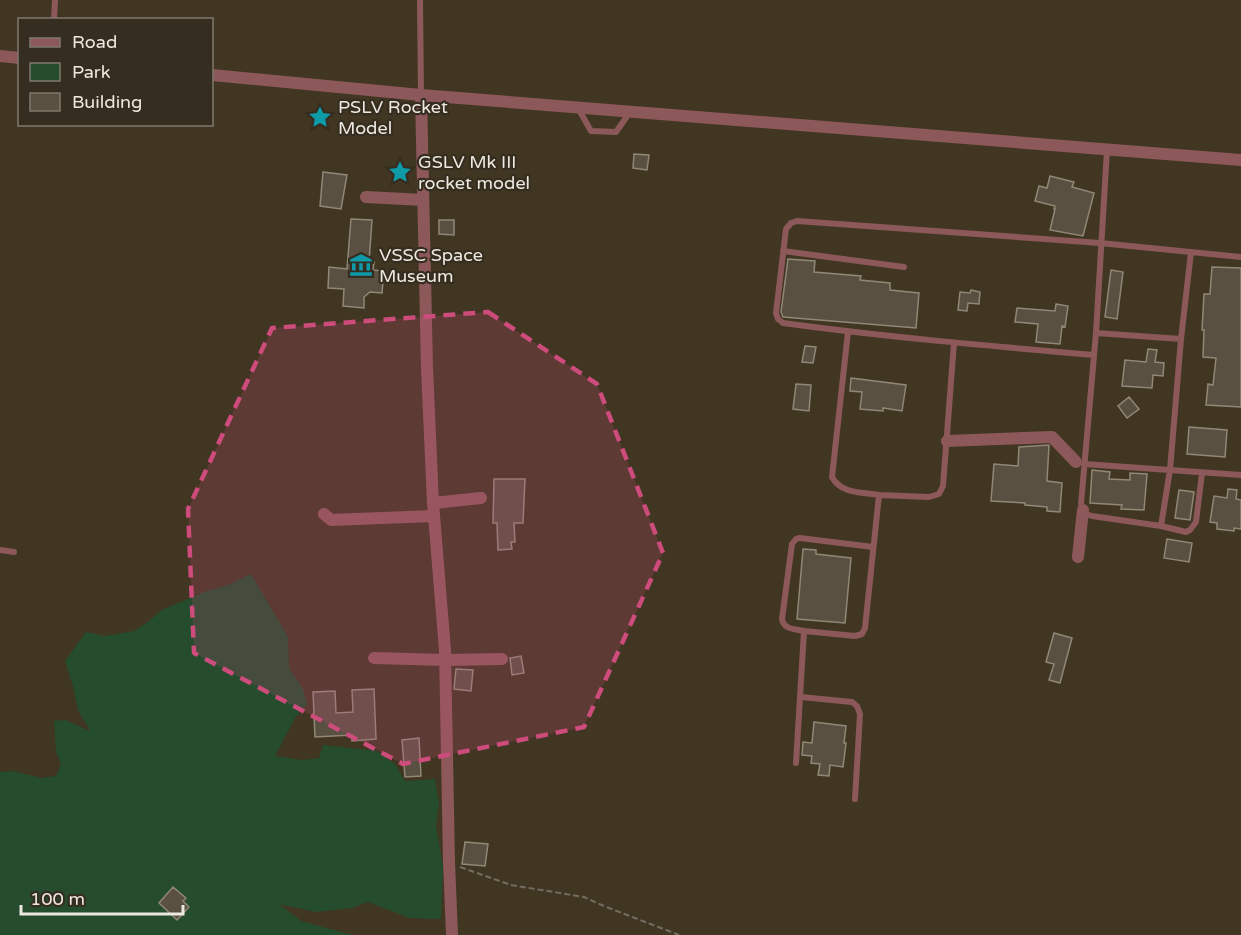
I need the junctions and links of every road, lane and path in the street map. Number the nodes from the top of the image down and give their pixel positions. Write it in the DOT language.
graph roads {
  1 [pos="56,0"];
  2 [pos="420,0"];
  3 [pos="54,18"];
  4 [pos="0,56"];
  5 [pos="18,58"];
  6 [pos="213,75"];
  7 [pos="421,95"];
  8 [pos="578,107"];
  9 [pos="630,111"];
  10 [pos="1107,150"];
  11 [pos="1241,160"];
  12 [pos="366,197"];
  13 [pos="423,200"];
  14 [pos="1100,243"];
  15 [pos="783,251"];
  16 [pos="1191,252"];
  17 [pos="1241,257"];
  18 [pos="904,267"];
  19 [pos="848,332"];
  20 [pos="1096,333"];
  21 [pos="1180,339"];
  22 [pos="954,343"];
  23 [pos="1094,355"];
  24 [pos="947,441"];
  25 [pos="1080,463"];
  26 [pos="1170,471"];
  27 [pos="1202,473"];
  28 [pos="1241,475"];
  29 [pos="879,495"];
  30 [pos="481,498"];
  31 [pos="434,510"];
  32 [pos="1083,510"];
  33 [pos="324,514"];
  34 [pos="1161,526"];
  35 [pos="873,547"];
  36 [pos="0,550"];
  37 [pos="14,552"];
  38 [pos="1078,557"];
  39 [pos="804,631"];
  40 [pos="374,658"];
  41 [pos="502,659"];
  42 [pos="446,660"];
  43 [pos="801,697"];
  44 [pos="796,763"];
  45 [pos="855,800"];
  46 [pos="449,862"];
  47 [pos="452,935"];
  48 [pos="679,935"];
  1 -- 3 [label="lane"];
  2 -- 7 [label="lane"];
  4 -- 5 [label="street"];
  6 -- 7 [label="street"];
  7 -- 8 [label="street"];
  7 -- 13 [label="street"];
  8 -- 9 [label="street"];
  8 -- 9 [label="lane"];
  9 -- 10 [label="street"];
  10 -- 11 [label="street"];
  10 -- 14 [label="lane"];
  12 -- 13 [label="street"];
  13 -- 31 [label="street"];
  14 -- 15 [label="lane"];
  14 -- 16 [label="lane"];
  14 -- 20 [label="lane"];
  15 -- 18 [label="lane"];
  15 -- 19 [label="lane"];
  16 -- 17 [label="lane"];
  16 -- 21 [label="lane"];
  19 -- 22 [label="lane"];
  19 -- 29 [label="lane"];
  20 -- 21 [label="lane"];
  20 -- 23 [label="lane"];
  21 -- 26 [label="lane"];
  22 -- 23 [label="lane"];
  22 -- 24 [label="lane"];
  23 -- 25 [label="lane"];
  24 -- 25 [label="street"];
  24 -- 29 [label="lane"];
  25 -- 26 [label="lane"];
  25 -- 32 [label="lane"];
  26 -- 27 [label="lane"];
  26 -- 34 [label="lane"];
  27 -- 28 [label="lane"];
  27 -- 34 [label="lane"];
  29 -- 35 [label="lane"];
  30 -- 31 [label="street"];
  31 -- 33 [label="street"];
  31 -- 42 [label="street"];
  32 -- 34 [label="lane"];
  32 -- 38 [label="street"];
  35 -- 39 [label="lane"];
  35 -- 39 [label="lane"];
  36 -- 37 [label="lane"];
  39 -- 43 [label="lane"];
  40 -- 42 [label="street"];
  41 -- 42 [label="street"];
  42 -- 46 [label="street"];
  43 -- 44 [label="lane"];
  43 -- 45 [label="lane"];
  46 -- 47 [label="street"];
  46 -- 48 [label="path"];
}
